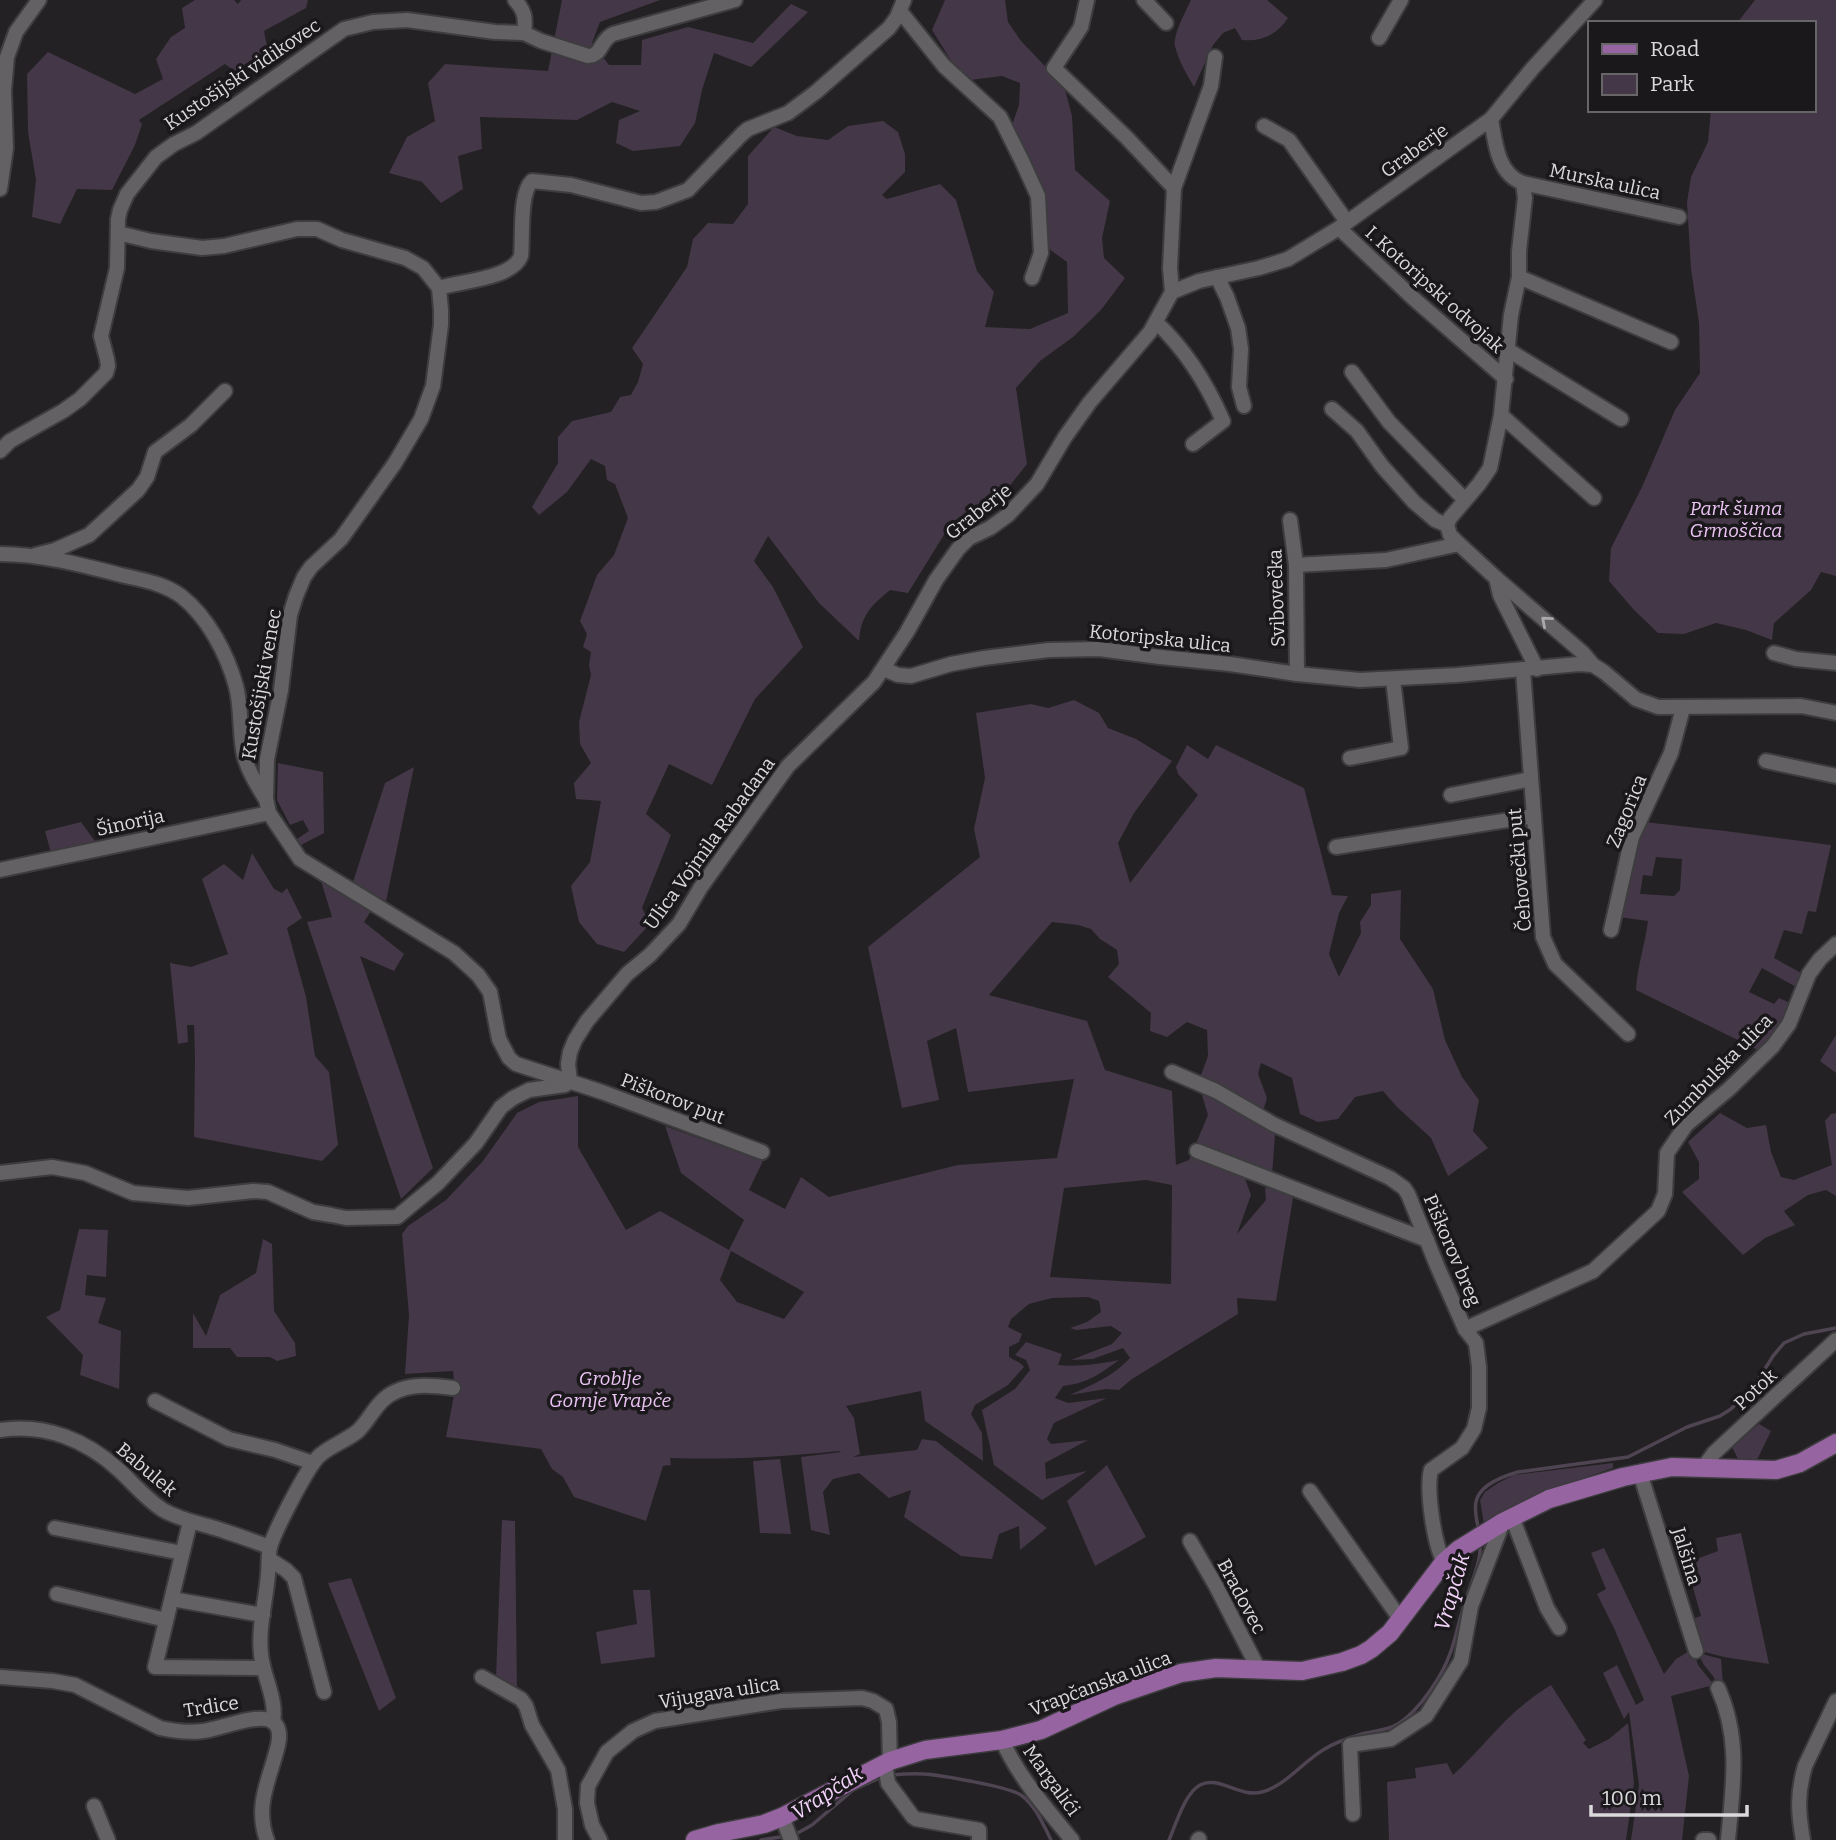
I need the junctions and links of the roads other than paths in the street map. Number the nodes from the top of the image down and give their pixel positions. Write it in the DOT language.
graph roads {
  1 [pos="39,0"];
  2 [pos="515,0"];
  3 [pos="736,0"];
  4 [pos="1087,0"];
  5 [pos="1144,0"];
  6 [pos="1401,0"];
  7 [pos="1595,0"];
  8 [pos="902,5"];
  9 [pos="1166,23"];
  10 [pos="524,33"];
  11 [pos="1379,38"];
  12 [pos="1215,57"];
  13 [pos="1491,119"];
  14 [pos="1264,126"];
  15 [pos="1522,183"];
  16 [pos="1174,188"];
  17 [pos="0,189"];
  18 [pos="1679,217"];
  19 [pos="1343,225"];
  20 [pos="118,233"];
  21 [pos="1217,277"];
  22 [pos="1519,277"];
  23 [pos="1032,278"];
  24 [pos="439,288"];
  25 [pos="1172,292"];
  26 [pos="1156,323"];
  27 [pos="1671,342"];
  28 [pos="1508,351"];
  29 [pos="1352,372"];
  30 [pos="1506,379"];
  31 [pos="225,391"];
  32 [pos="1244,406"];
  33 [pos="1332,409"];
  34 [pos="1501,415"];
  35 [pos="1621,419"];
  36 [pos="1193,444"];
  37 [pos="0,451"];
  38 [pos="1594,498"];
  39 [pos="1465,500"];
  40 [pos="1290,520"];
  41 [pos="1447,525"];
  42 [pos="1459,544"];
  43 [pos="0,554"];
  44 [pos="30,556"];
  45 [pos="1296,565"];
  46 [pos="1496,578"];
  47 [pos="1774,653"];
  48 [pos="1836,663"];
  49 [pos="1593,665"];
  50 [pos="884,669"];
  51 [pos="1530,670"];
  52 [pos="1297,674"];
  53 [pos="1393,679"];
  54 [pos="1683,708"];
  55 [pos="1836,713"];
  56 [pos="1350,758"];
  57 [pos="1766,761"];
  58 [pos="1836,776"];
  59 [pos="1531,779"];
  60 [pos="1451,795"];
  61 [pos="268,806"];
  62 [pos="1534,816"];
  63 [pos="1336,847"];
  64 [pos="0,870"];
  65 [pos="1611,930"];
  66 [pos="1836,944"];
  67 [pos="1628,1034"];
  68 [pos="1172,1072"];
  69 [pos="570,1081"];
  70 [pos="761,1152"];
  71 [pos="1197,1152"];
  72 [pos="0,1173"];
  73 [pos="1427,1240"];
  74 [pos="1465,1329"];
  75 [pos="1836,1340"];
  76 [pos="453,1388"];
  77 [pos="155,1401"];
  78 [pos="0,1430"];
  79 [pos="1836,1443"];
  80 [pos="313,1463"];
  81 [pos="1703,1468"];
  82 [pos="1640,1473"];
  83 [pos="1310,1491"];
  84 [pos="190,1522"];
  85 [pos="1494,1527"];
  86 [pos="55,1528"];
  87 [pos="1190,1541"];
  88 [pos="182,1553"];
  89 [pos="270,1553"];
  90 [pos="1444,1562"];
  91 [pos="57,1594"];
  92 [pos="172,1599"];
  93 [pos="263,1615"];
  94 [pos="166,1620"];
  95 [pos="1401,1620"];
  96 [pos="1559,1628"];
  97 [pos="1696,1651"];
  98 [pos="263,1668"];
  99 [pos="1259,1670"];
  100 [pos="0,1677"];
  101 [pos="482,1677"];
  102 [pos="1718,1688"];
  103 [pos="324,1692"];
  104 [pos="1836,1701"];
  105 [pos="273,1722"];
  106 [pos="1002,1740"];
  107 [pos="887,1771"];
  108 [pos="94,1806"];
  109 [pos="1353,1814"];
  110 [pos="787,1832"];
  111 [pos="108,1840"];
  112 [pos="267,1840"];
  113 [pos="565,1840"];
  114 [pos="600,1840"];
  115 [pos="695,1840"];
  116 [pos="979,1840"];
  117 [pos="1072,1840"];
  118 [pos="1703,1840"];
  119 [pos="1709,1840"];
  120 [pos="1728,1840"];
  121 [pos="1804,1840"];
  1 -- 17 [label="street"];
  2 -- 10 [label="street"];
  3 -- 10 [label="street, Kustošijski vidikovec"];
  4 -- 16 [label="street"];
  5 -- 9 [label="street"];
  6 -- 11 [label="street"];
  7 -- 13 [label="street, Graberje"];
  8 -- 23 [label="street"];
  8 -- 24 [label="street"];
  10 -- 20 [label="street, Kustošijski vidikovec"];
  12 -- 16 [label="street"];
  13 -- 15 [label="street"];
  13 -- 19 [label="street, Graberje"];
  14 -- 19 [label="street, I. Kotoripski odvojak"];
  15 -- 18 [label="street, Murska ulica"];
  15 -- 22 [label="street"];
  16 -- 25 [label="street"];
  19 -- 21 [label="street, Graberje"];
  19 -- 30 [label="street, I. Kotoripski odvojak"];
  20 -- 24 [label="street"];
  20 -- 37 [label="street, Kustošijski vidikovec"];
  21 -- 25 [label="street, Graberje"];
  21 -- 32 [label="street"];
  22 -- 27 [label="street"];
  22 -- 28 [label="street"];
  24 -- 61 [label="street, Kustošijski venec"];
  25 -- 26 [label="street, Graberje"];
  26 -- 36 [label="street"];
  26 -- 50 [label="street, Graberje"];
  28 -- 30 [label="street"];
  28 -- 35 [label="street"];
  29 -- 39 [label="street"];
  30 -- 34 [label="street"];
  31 -- 44 [label="street"];
  33 -- 41 [label="street"];
  34 -- 38 [label="street"];
  34 -- 39 [label="street"];
  39 -- 41 [label="street"];
  40 -- 45 [label="street, Svibovečka"];
  41 -- 42 [label="street"];
  42 -- 45 [label="street"];
  42 -- 46 [label="street"];
  43 -- 44 [label="street"];
  44 -- 61 [label="street"];
  45 -- 52 [label="street, Svibovečka"];
  49 -- 46 [label="street, one-way"];
  46 -- 51 [label="street"];
  47 -- 48 [label="street"];
  49 -- 51 [label="street, Kotoripska ulica"];
  49 -- 54 [label="street"];
  50 -- 52 [label="street, Kotoripska ulica"];
  50 -- 69 [label="street, Ulica Vojmila Rabadana"];
  51 -- 53 [label="street, Kotoripska ulica"];
  51 -- 59 [label="street, Čehovečki put"];
  52 -- 53 [label="street, Kotoripska ulica"];
  53 -- 56 [label="street"];
  54 -- 55 [label="street"];
  54 -- 65 [label="street, Zagorica"];
  57 -- 58 [label="street"];
  59 -- 60 [label="street"];
  59 -- 62 [label="street, Čehovečki put"];
  61 -- 64 [label="street, Šinorija"];
  61 -- 69 [label="street"];
  62 -- 63 [label="street"];
  62 -- 67 [label="street, Čehovečki put"];
  66 -- 74 [label="street, Zumbulska ulica"];
  68 -- 73 [label="street, Piškorov breg"];
  69 -- 70 [label="street, Piškorov put"];
  69 -- 72 [label="street"];
  71 -- 73 [label="street"];
  73 -- 74 [label="street, Piškorov breg"];
  74 -- 90 [label="street, Piškorov breg"];
  75 -- 81 [label="street, Potok"];
  76 -- 80 [label="street"];
  77 -- 80 [label="street"];
  78 -- 84 [label="street, Babulek"];
  79 -- 81 [label="main road, Vrapčanska ulica"];
  80 -- 89 [label="street"];
  81 -- 82 [label="main road, Vrapčanska ulica"];
  82 -- 85 [label="main road, Vrapčanska ulica"];
  82 -- 97 [label="street, Jalšina"];
  83 -- 95 [label="street"];
  84 -- 88 [label="street"];
  84 -- 89 [label="street, Babulek"];
  85 -- 90 [label="main road, Vrapčanska ulica"];
  85 -- 96 [label="street"];
  85 -- 109 [label="street"];
  86 -- 88 [label="street"];
  87 -- 99 [label="street, Bradovec"];
  88 -- 92 [label="street"];
  89 -- 93 [label="street"];
  89 -- 103 [label="street"];
  90 -- 95 [label="main road, Vrapčanska ulica"];
  91 -- 94 [label="street"];
  92 -- 93 [label="street"];
  92 -- 94 [label="street"];
  93 -- 98 [label="street"];
  94 -- 98 [label="street"];
  95 -- 99 [label="main road, Vrapčanska ulica"];
  98 -- 105 [label="street"];
  99 -- 106 [label="main road, Vrapčanska ulica"];
  100 -- 105 [label="street, Trdice"];
  101 -- 113 [label="street"];
  102 -- 120 [label="street"];
  104 -- 121 [label="street"];
  105 -- 112 [label="street"];
  106 -- 107 [label="main road, Vrapčanska ulica"];
  106 -- 117 [label="street, Margalići"];
  107 -- 110 [label="main road, Vrapčanska ulica"];
  107 -- 114 [label="street, Vijugava ulica"];
  107 -- 116 [label="street"];
  108 -- 111 [label="street"];
  110 -- 115 [label="main road, Vrapčanska ulica"];
  118 -- 119 [label="street"];
}
